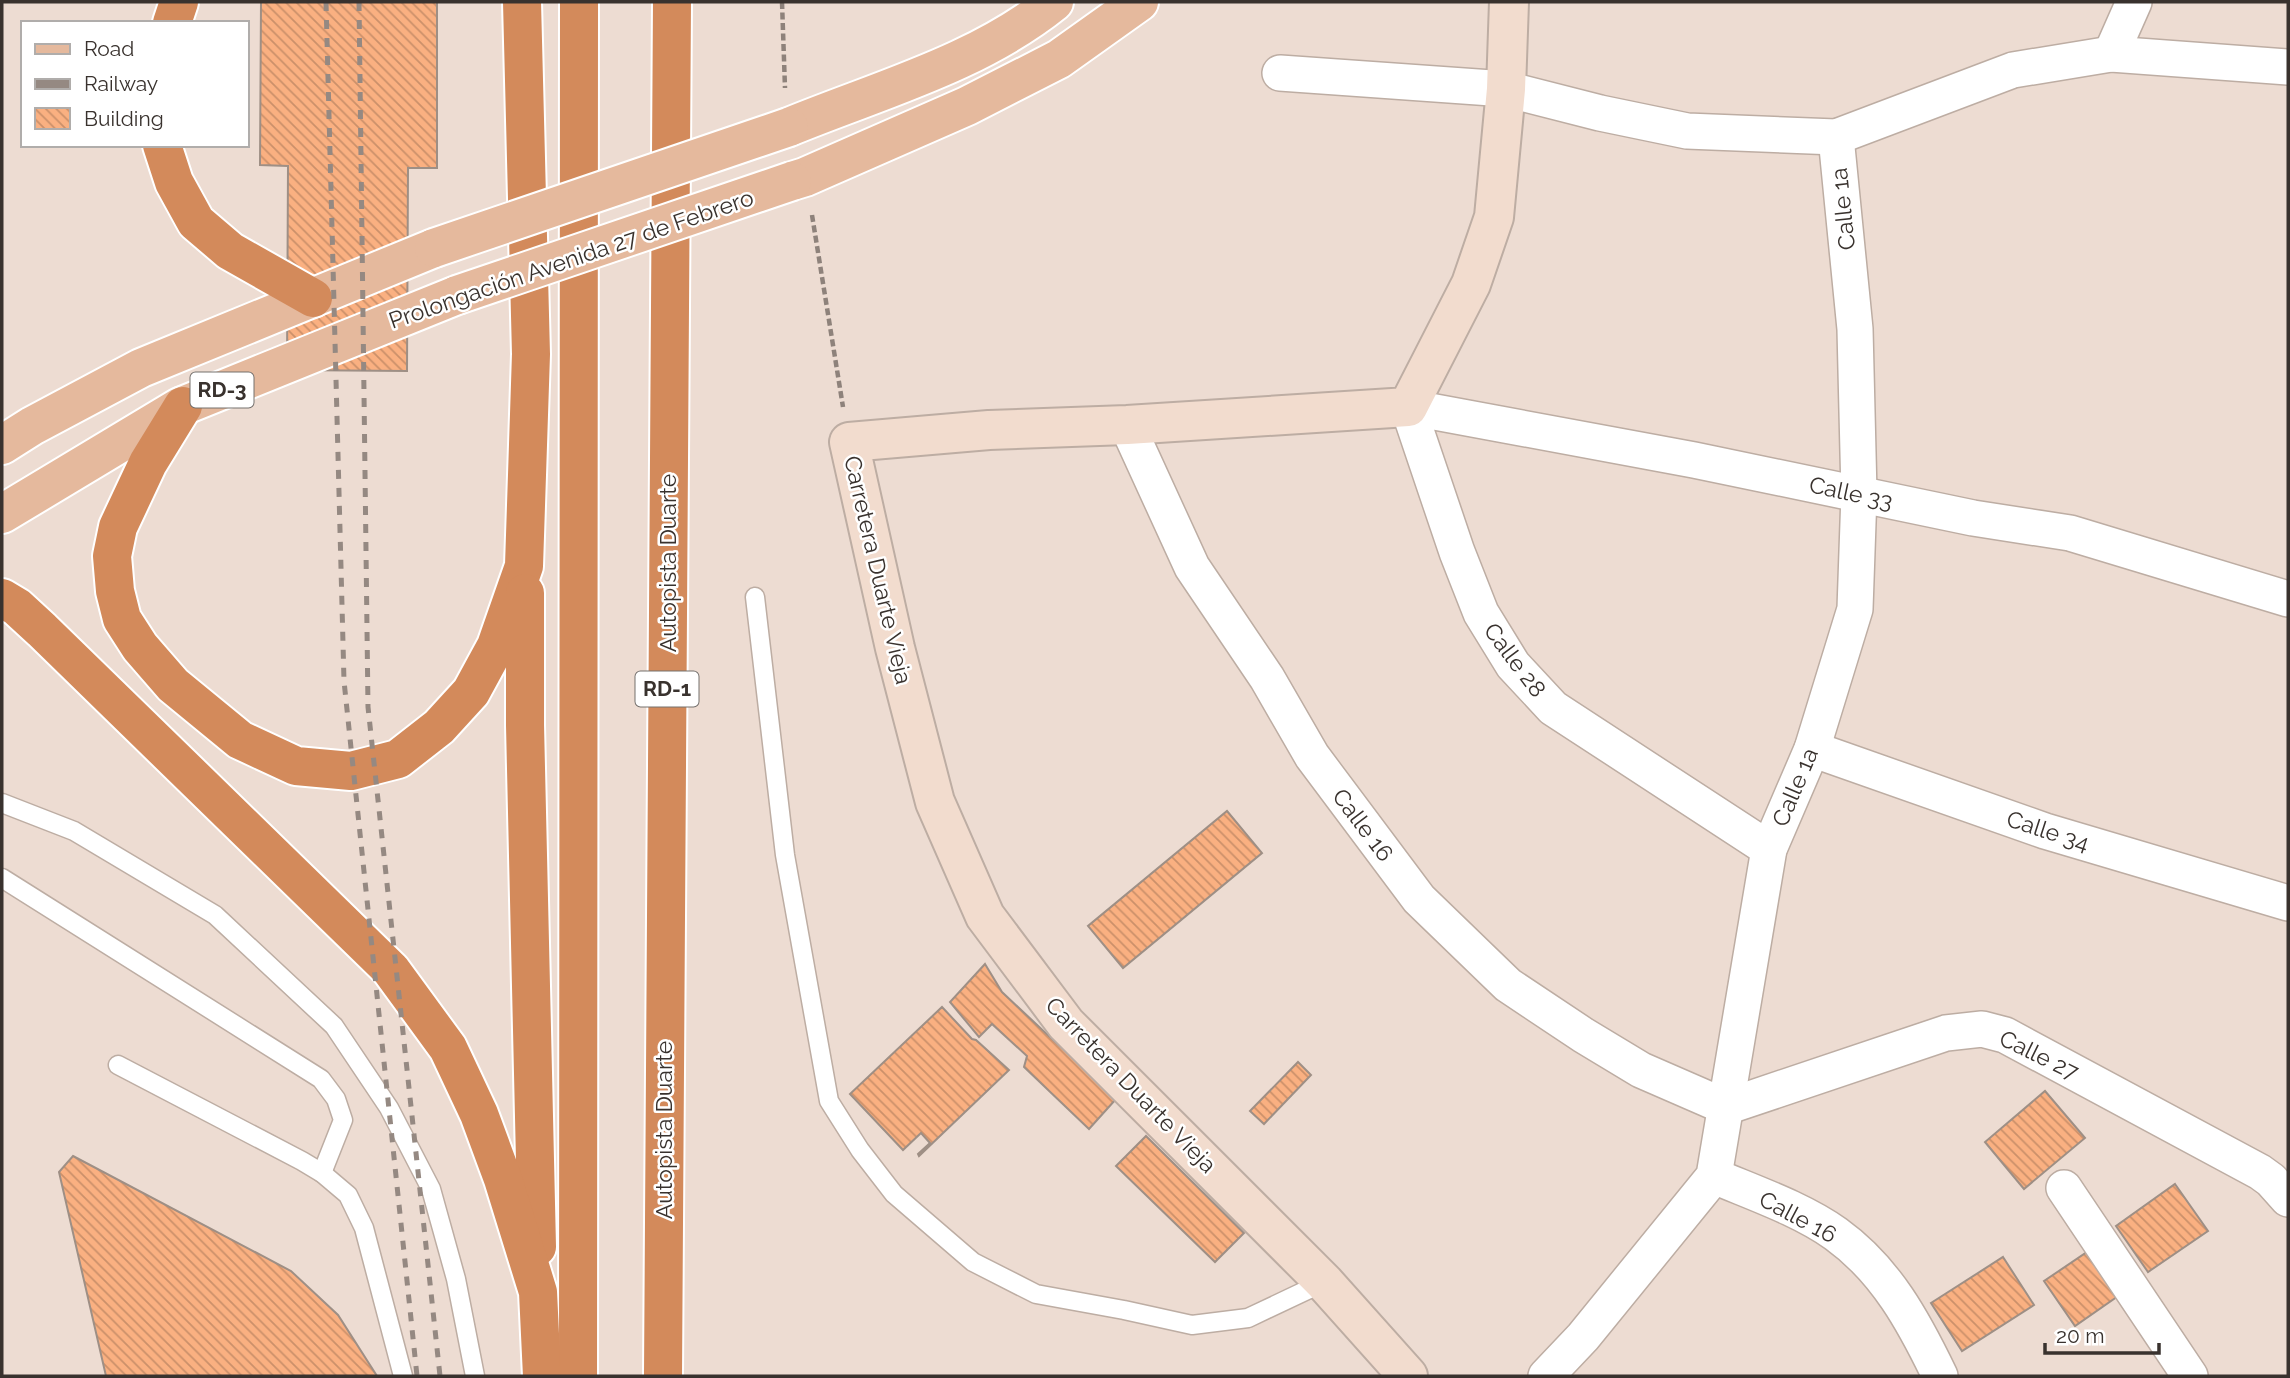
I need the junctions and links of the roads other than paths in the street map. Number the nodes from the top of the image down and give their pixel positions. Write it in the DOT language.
graph roads {
  1 [pos="179,2"];
  2 [pos="522,2"];
  3 [pos="579,2"];
  4 [pos="672,2"];
  5 [pos="1054,2"];
  6 [pos="1139,2"];
  7 [pos="1509,2"];
  8 [pos="2134,2"];
  9 [pos="173,21"];
  10 [pos="2111,54"];
  11 [pos="2288,67"];
  12 [pos="1280,73"];
  13 [pos="1506,89"];
  14 [pos="1836,137"];
  15 [pos="163,147"];
  16 [pos="379,272"];
  17 [pos="313,299"];
  18 [pos="398,319"];
  19 [pos="183,406"];
  20 [pos="1408,407"];
  21 [pos="1127,425"];
  22 [pos="2,445"];
  23 [pos="1859,494"];
  24 [pos="2,514"];
  25 [pos="524,566"];
  26 [pos="755,597"];
  27 [pos="2288,599"];
  28 [pos="20,618"];
  29 [pos="1812,749"];
  30 [pos="2,803"];
  31 [pos="1769,849"];
  32 [pos="2,878"];
  33 [pos="2288,903"];
  34 [pos="118,1065"];
  35 [pos="1726,1107"];
  36 [pos="322,1174"];
  37 [pos="1714,1175"];
  38 [pos="2064,1188"];
  39 [pos="2288,1199"];
  40 [pos="1324,1282"];
  41 [pos="538,1292"];
  42 [pos="403,1376"];
  43 [pos="475,1376"];
  44 [pos="542,1376"];
  45 [pos="578,1376"];
  46 [pos="663,1376"];
  47 [pos="1408,1376"];
  48 [pos="1546,1376"];
  49 [pos="1940,1376"];
  50 [pos="2190,1376"];
  1 -- 9 [label="highway"];
  2 -- 25 [label="highway"];
  3 -- 45 [label="highway"];
  4 -- 46 [label="highway, Autopista Duarte / RD-1"];
  5 -- 16 [label="main road, RD-3, bridge"];
  6 -- 18 [label="main road, Prolongación Avenida 27 de Febrero / RD-3, bridge"];
  7 -- 13 [label="main road"];
  8 -- 10 [label="street"];
  10 -- 11 [label="street, Calle 1a"];
  10 -- 14 [label="street, Calle 1a"];
  12 -- 13 [label="street, Calle 1a"];
  13 -- 14 [label="street, Calle 1a"];
  13 -- 20 [label="main road"];
  14 -- 23 [label="street, Calle 1a"];
  15 -- 17 [label="highway"];
  16 -- 17 [label="main road, RD-3"];
  16 -- 18 [label="main road"];
  17 -- 22 [label="main road, RD-3"];
  18 -- 19 [label="main road, Prolongación Avenida 27 de Febrero / RD-3"];
  19 -- 24 [label="main road, Prolongación Avenida 27 de Febrero / RD-3"];
  19 -- 25 [label="highway"];
  20 -- 21 [label="main road, Carretera Duarte Vieja"];
  20 -- 23 [label="street, Calle 33"];
  20 -- 31 [label="street, Calle 28"];
  21 -- 35 [label="street, Calle 16"];
  21 -- 40 [label="main road, Carretera Duarte Vieja"];
  23 -- 27 [label="street, Calle 33"];
  23 -- 29 [label="street, Calle 1a"];
  25 -- 41 [label="highway"];
  26 -- 40 [label="lane"];
  28 -- 41 [label="highway"];
  29 -- 31 [label="street, Calle 1a"];
  29 -- 33 [label="street, Calle 34"];
  30 -- 43 [label="lane"];
  31 -- 35 [label="street, Calle 1a"];
  32 -- 36 [label="lane"];
  34 -- 36 [label="lane"];
  35 -- 37 [label="street, Calle 1a"];
  35 -- 39 [label="street, Calle 27"];
  36 -- 42 [label="lane"];
  37 -- 48 [label="street, Calle 1a"];
  37 -- 49 [label="street, Calle 16"];
  38 -- 50 [label="street"];
  40 -- 47 [label="main road, Carretera Duarte Vieja"];
  41 -- 44 [label="highway"];
}
